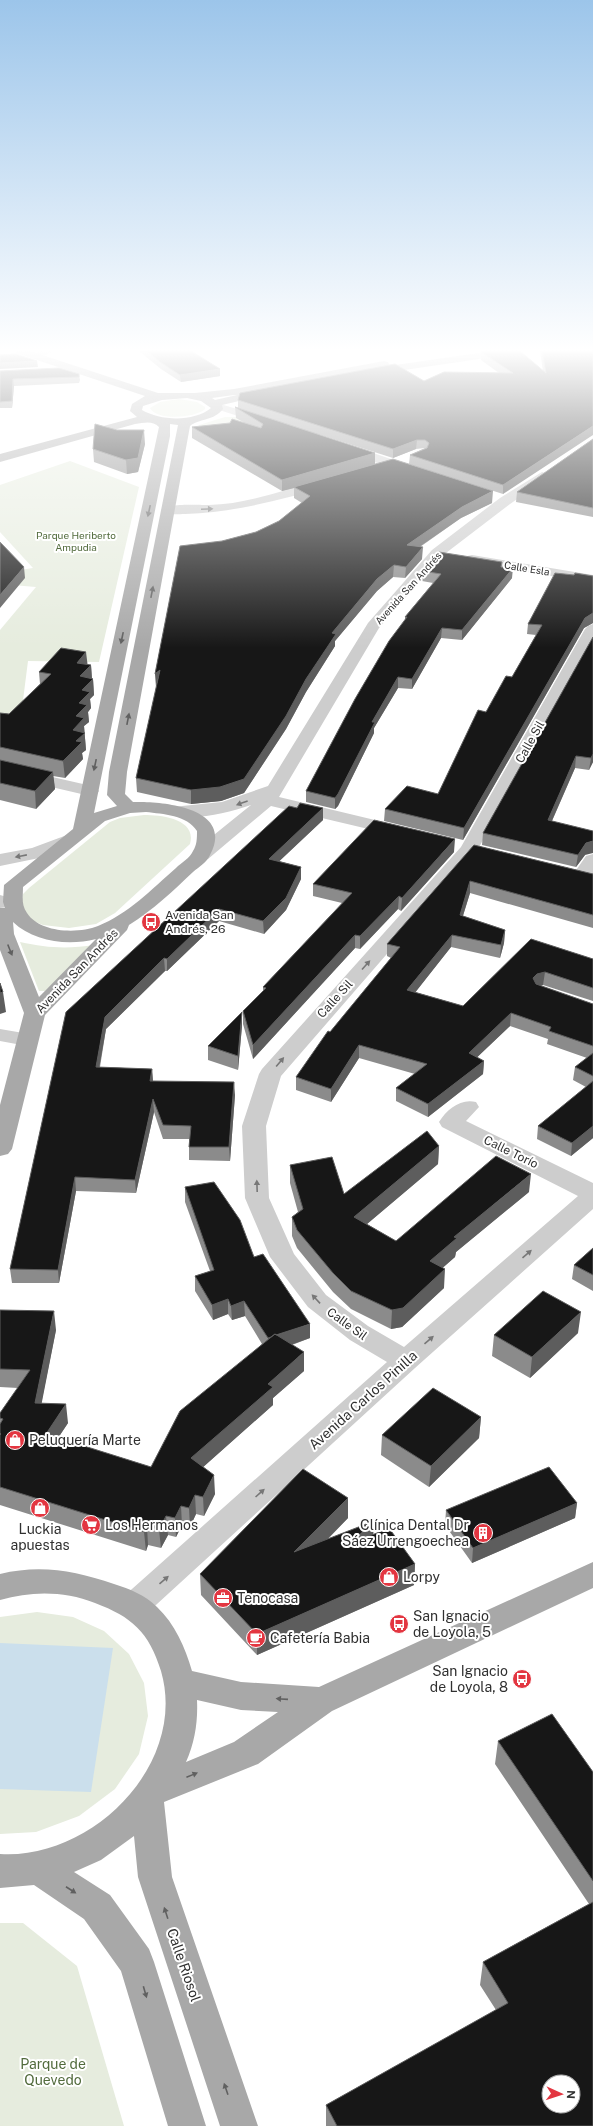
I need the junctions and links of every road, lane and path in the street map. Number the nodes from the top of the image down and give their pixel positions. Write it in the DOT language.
graph roads {
  1 [pos="28,450"];
  2 [pos="161,450"];
  3 [pos="179,450"];
  4 [pos="353,450"];
  5 [pos="414,456"];
  6 [pos="0,458"];
  7 [pos="394,464"];
  8 [pos="556,466"];
  9 [pos="370,471"];
  10 [pos="427,475"];
  11 [pos="333,481"];
  12 [pos="491,496"];
  13 [pos="505,501"];
  14 [pos="168,510"];
  15 [pos="437,553"];
  16 [pos="593,579"];
  17 [pos="593,629"];
  18 [pos="0,770"];
  19 [pos="90,791"];
  20 [pos="272,793"];
  21 [pos="129,808"];
  22 [pos="178,811"];
  23 [pos="82,828"];
  24 [pos="415,836"];
  25 [pos="67,841"];
  26 [pos="201,855"];
  27 [pos="0,860"];
  28 [pos="593,860"];
  29 [pos="580,876"];
  30 [pos="2,906"];
  31 [pos="133,914"];
  32 [pos="35,1013"];
  33 [pos="0,1035"];
  34 [pos="27,1040"];
  35 [pos="468,1107"];
  36 [pos="0,1149"];
  37 [pos="593,1194"];
  38 [pos="406,1360"];
  39 [pos="593,1574"];
  40 [pos="3,1582"];
  41 [pos="134,1606"];
  42 [pos="181,1682"];
  43 [pos="321,1701"];
  44 [pos="151,1794"];
  45 [pos="38,1869"];
  46 [pos="0,1871"];
  47 [pos="187,2126"];
  48 [pos="239,2126"];
  1 -- 6 [label="main road"];
  2 -- 19 [label="main road, one-way"];
  3 -- 14 [label="main road"];
  4 -- 7 [label="street"];
  5 -- 7 [label="street"];
  7 -- 9 [label="street"];
  7 -- 10 [label="street"];
  8 -- 13 [label="street, Avenida San Andrés"];
  14 -- 11 [label="street, one-way"];
  12 -- 13 [label="street"];
  13 -- 15 [label="street, Avenida San Andrés"];
  21 -- 14 [label="main road, one-way"];
  15 -- 16 [label="street, Calle Esla"];
  15 -- 20 [label="street, Avenida San Andrés"];
  38 -- 17 [label="street, Calle Sil, one-way"];
  18 -- 19 [label="street"];
  19 -- 23 [label="main road"];
  20 -- 22 [label="street, Avenida San Andrés, one-way"];
  20 -- 24 [label="street"];
  20 -- 26 [label="street, Avenida San Andrés"];
  21 -- 22 [label="main road"];
  21 -- 23 [label="main road"];
  22 -- 26 [label="main road"];
  23 -- 25 [label="main road"];
  25 -- 27 [label="street, one-way"];
  25 -- 30 [label="main road"];
  26 -- 31 [label="main road"];
  28 -- 29 [label="street"];
  30 -- 31 [label="main road"];
  30 -- 32 [label="main road, one-way"];
  31 -- 32 [label="main road, Avenida San Andrés"];
  32 -- 34 [label="main road, Avenida San Andrés"];
  33 -- 34 [label="street"];
  34 -- 36 [label="main road, Avenida San Andrés"];
  35 -- 37 [label="street, Calle Torío"];
  38 -- 37 [label="street, Avenida Carlos Pinilla, one-way"];
  41 -- 38 [label="street, Avenida Carlos Pinilla, one-way"];
  39 -- 43 [label="main road"];
  40 -- 41 [label="main road"];
  41 -- 42 [label="main road"];
  43 -- 42 [label="main road, one-way"];
  42 -- 44 [label="main road"];
  44 -- 43 [label="main road, one-way"];
  44 -- 45 [label="main road"];
  48 -- 44 [label="main road, Calle Riosol, one-way"];
  45 -- 46 [label="main road"];
  45 -- 47 [label="main road, one-way"];
}
